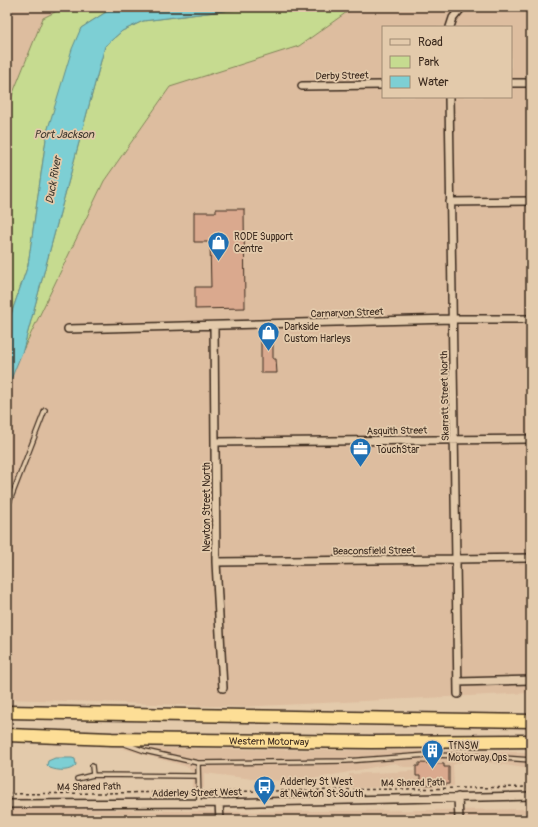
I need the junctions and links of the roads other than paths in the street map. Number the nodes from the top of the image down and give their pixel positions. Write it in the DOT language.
graph roads {
  1 [pos="462,7"];
  2 [pos="450,26"];
  3 [pos="512,83"];
  4 [pos="531,83"];
  5 [pos="382,85"];
  6 [pos="302,86"];
  7 [pos="448,98"];
  8 [pos="531,201"];
  9 [pos="450,202"];
  10 [pos="531,319"];
  11 [pos="452,320"];
  12 [pos="214,326"];
  13 [pos="68,329"];
  14 [pos="45,410"];
  15 [pos="531,438"];
  16 [pos="454,440"];
  17 [pos="216,442"];
  18 [pos="7,508"];
  19 [pos="531,558"];
  20 [pos="456,559"];
  21 [pos="216,562"];
  22 [pos="531,680"];
  23 [pos="458,682"];
  24 [pos="223,688"];
  25 [pos="458,694"];
  26 [pos="10,712"];
  27 [pos="531,721"];
  28 [pos="9,735"];
  29 [pos="112,739"];
  30 [pos="531,741"];
  31 [pos="531,760"];
  32 [pos="198,763"];
  33 [pos="92,766"];
  34 [pos="92,775"];
  35 [pos="198,776"];
  36 [pos="77,779"];
  37 [pos="531,796"];
  38 [pos="458,797"];
  39 [pos="198,803"];
  40 [pos="219,803"];
  41 [pos="7,804"];
  42 [pos="220,820"];
  43 [pos="459,820"];
  1 -- 2 [label="street"];
  3 -- 4 [label="street"];
  5 -- 6 [label="street, Derby Street"];
  7 -- 9 [label="street, Skarratt Street North"];
  8 -- 9 [label="street"];
  9 -- 11 [label="street, Skarratt Street North"];
  10 -- 11 [label="street, Carnarvon Street"];
  11 -- 12 [label="street, Carnarvon Street"];
  11 -- 16 [label="street, Skarratt Street North"];
  12 -- 13 [label="street, Carnarvon Street"];
  12 -- 17 [label="street, Newton Street North"];
  14 -- 18 [label="lane"];
  15 -- 16 [label="street, Asquith Street"];
  16 -- 17 [label="street, Asquith Street"];
  16 -- 20 [label="street, Skarratt Street North"];
  17 -- 21 [label="street, Newton Street North"];
  19 -- 20 [label="street, Beaconsfield Street"];
  20 -- 21 [label="street, Beaconsfield Street"];
  20 -- 23 [label="street, Skarratt Street North"];
  21 -- 24 [label="street, Newton Street North"];
  22 -- 23 [label="street"];
  23 -- 25 [label="street, Skarratt Street North"];
  26 -- 27 [label="highway"];
  28 -- 29 [label="highway, Western Motorway"];
  29 -- 30 [label="highway, Western Motorway"];
  29 -- 32 [label="lane"];
  31 -- 32 [label="lane"];
  32 -- 35 [label="lane"];
  33 -- 34 [label="lane"];
  34 -- 35 [label="lane"];
  34 -- 36 [label="lane"];
  35 -- 39 [label="lane"];
  37 -- 38 [label="street, Adderley Street West"];
  38 -- 40 [label="street, Adderley Street West"];
  38 -- 43 [label="street"];
  39 -- 40 [label="street, Adderley Street West"];
  39 -- 41 [label="street, Adderley Street West"];
  40 -- 42 [label="street"];
}
